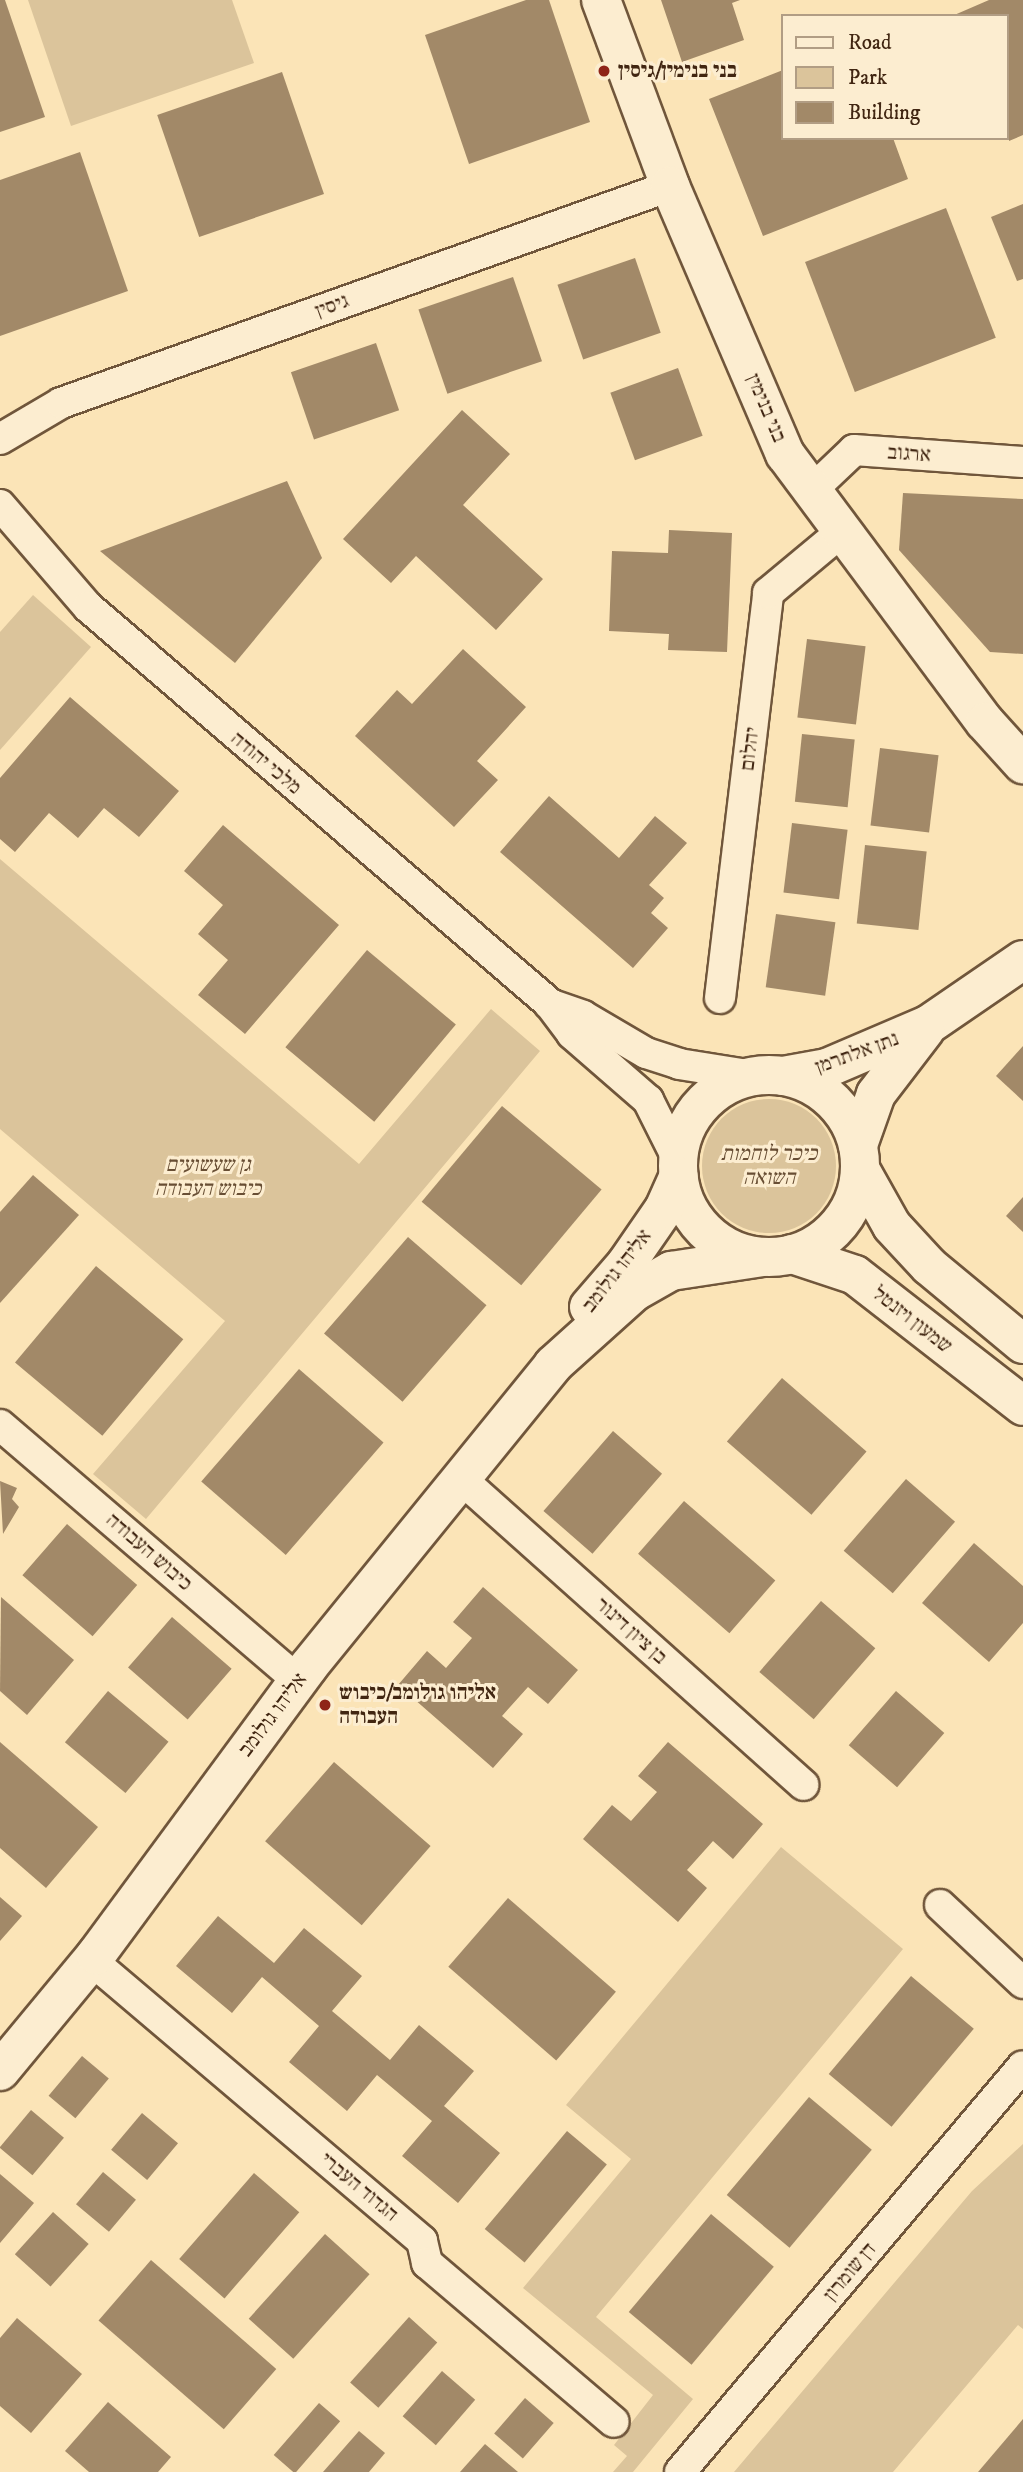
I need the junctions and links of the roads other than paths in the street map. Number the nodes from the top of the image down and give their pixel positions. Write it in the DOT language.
graph roads {
  1 [pos="601,0"];
  2 [pos="670,186"];
  3 [pos="0,439"];
  4 [pos="1023,462"];
  5 [pos="810,491"];
  6 [pos="0,505"];
  7 [pos="841,533"];
  8 [pos="1023,764"];
  9 [pos="1023,960"];
  10 [pos="720,998"];
  11 [pos="549,1003"];
  12 [pos="928,1025"];
  13 [pos="768,1076"];
  14 [pos="859,1157"];
  15 [pos="679,1168"];
  16 [pos="777,1255"];
  17 [pos="1023,1344"];
  18 [pos="553,1365"];
  19 [pos="1023,1406"];
  20 [pos="0,1425"];
  21 [pos="459,1477"];
  22 [pos="298,1680"];
  23 [pos="804,1784"];
  24 [pos="940,1905"];
  25 [pos="91,1960"];
  26 [pos="1022,1981"];
  27 [pos="0,2071"];
  28 [pos="1021,2074"];
  29 [pos="614,2422"];
  30 [pos="680,2472"];
  1 -- 2 [label="street, בני בנימין"];
  2 -- 3 [label="street, גיסין"];
  2 -- 5 [label="street, בני בנימין"];
  4 -- 5 [label="street, ארגוב"];
  5 -- 7 [label="street, בני בנימין"];
  6 -- 11 [label="street, מלכי יהודה"];
  7 -- 8 [label="street, בני בנימין"];
  7 -- 10 [label="street, יהלום"];
  9 -- 12 [label="street, נתן אלתרמן"];
  11 -- 13 [label="street, מלכי יהודה"];
  11 -- 15 [label="street, מלכי יהודה"];
  12 -- 13 [label="street, נתן אלתרמן"];
  12 -- 14 [label="street, נתן אלתרמן"];
  13 -- 14 [label="street"];
  13 -- 15 [label="street"];
  14 -- 16 [label="street"];
  14 -- 17 [label="street"];
  15 -- 16 [label="street"];
  15 -- 18 [label="street, אליהו גולומב"];
  16 -- 18 [label="street, אליהו גולומב"];
  16 -- 19 [label="street, שמעון ויזנטל"];
  18 -- 21 [label="street, אליהו גולומב"];
  20 -- 22 [label="street, כיבוש העבודה"];
  21 -- 22 [label="street, אליהו גולומב"];
  21 -- 23 [label="street, בן ציון דינור"];
  22 -- 25 [label="street, אליהו גולומב"];
  24 -- 26 [label="street"];
  25 -- 27 [label="street, אליהו גולומב"];
  25 -- 29 [label="street, הגדוד העברי"];
  28 -- 30 [label="street, דן שומרון"];
}
